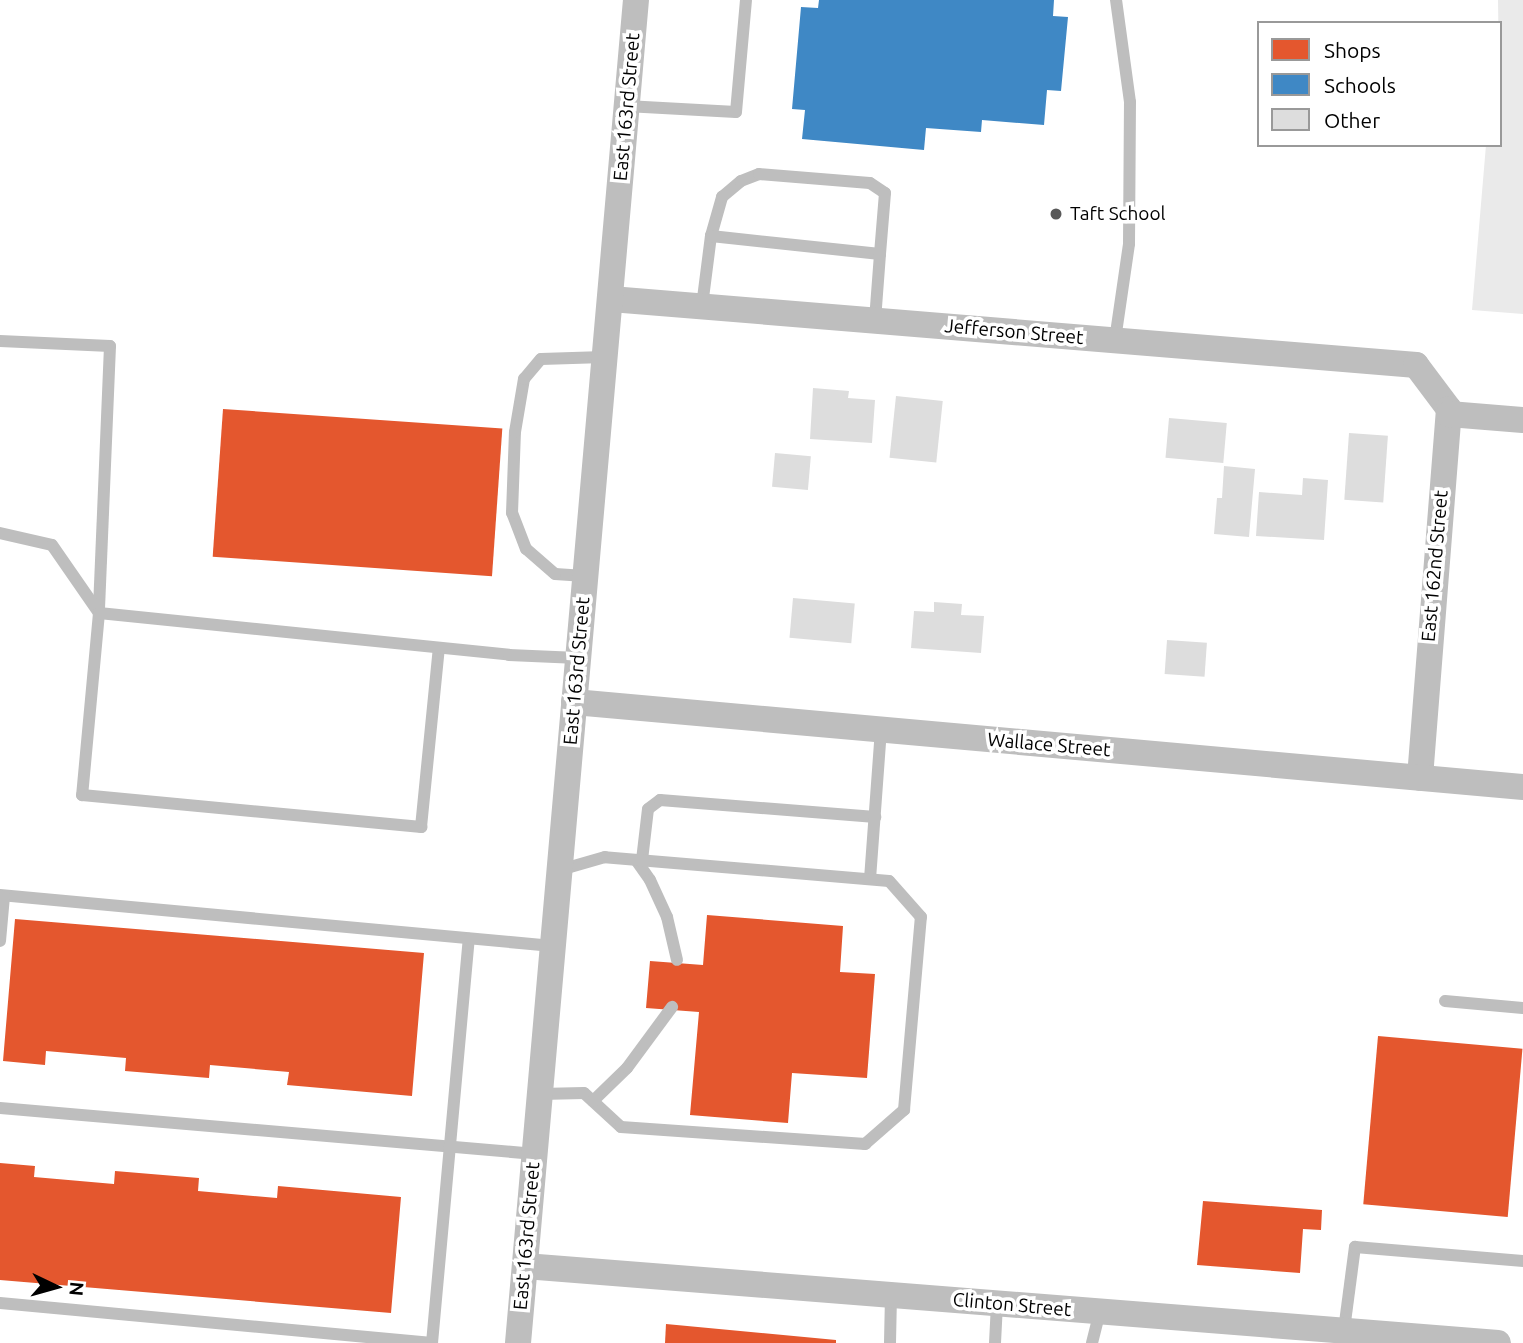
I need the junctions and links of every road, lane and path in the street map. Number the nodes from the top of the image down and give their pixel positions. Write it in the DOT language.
graph roads {
  1 [pos="636,0"];
  2 [pos="746,0"];
  3 [pos="1116,0"];
  4 [pos="626,106"];
  5 [pos="711,236"];
  6 [pos="880,254"];
  7 [pos="611,299"];
  8 [pos="702,306"];
  9 [pos="875,321"];
  10 [pos="1115,340"];
  11 [pos="0,341"];
  12 [pos="604,357"];
  13 [pos="1448,414"];
  14 [pos="1523,420"];
  15 [pos="0,533"];
  16 [pos="585,576"];
  17 [pos="99,613"];
  18 [pos="439,648"];
  19 [pos="578,657"];
  20 [pos="574,702"];
  21 [pos="881,730"];
  22 [pos="1420,778"];
  23 [pos="1523,787"];
  24 [pos="875,817"];
  25 [pos="639,860"];
  26 [pos="559,870"];
  27 [pos="870,879"];
  28 [pos="2,896"];
  29 [pos="469,939"];
  30 [pos="0,941"];
  31 [pos="553,946"];
  32 [pos="677,960"];
  33 [pos="1445,1002"];
  34 [pos="672,1007"];
  35 [pos="1523,1008"];
  36 [pos="540,1094"];
  37 [pos="593,1101"];
  38 [pos="0,1108"];
  39 [pos="450,1146"];
  40 [pos="535,1154"];
  41 [pos="1523,1261"];
  42 [pos="525,1266"];
  43 [pos="891,1295"];
  44 [pos="0,1303"];
  45 [pos="997,1303"];
  46 [pos="1100,1312"];
  47 [pos="1344,1330"];
  48 [pos="1469,1342"];
  49 [pos="433,1343"];
  50 [pos="518,1343"];
  51 [pos="890,1343"];
  52 [pos="995,1343"];
  53 [pos="1092,1343"];
  54 [pos="1498,1343"];
  1 -- 4 [label="street, East 163rd Street"];
  2 -- 4 [label="lane"];
  3 -- 10 [label="lane"];
  4 -- 7 [label="street, East 163rd Street"];
  5 -- 6 [label="lane"];
  5 -- 6 [label="lane"];
  5 -- 8 [label="lane"];
  6 -- 9 [label="lane"];
  7 -- 8 [label="street, Jefferson Street"];
  7 -- 12 [label="street, East 163rd Street"];
  8 -- 9 [label="street, Jefferson Street"];
  9 -- 10 [label="street, Jefferson Street"];
  10 -- 13 [label="street, Jefferson Street"];
  11 -- 17 [label="lane"];
  12 -- 16 [label="street, East 163rd Street"];
  12 -- 16 [label="lane"];
  13 -- 14 [label="street"];
  13 -- 22 [label="street, East 162nd Street"];
  15 -- 17 [label="lane"];
  16 -- 19 [label="street, East 163rd Street"];
  17 -- 18 [label="lane"];
  17 -- 18 [label="lane"];
  18 -- 19 [label="lane"];
  19 -- 20 [label="street, East 163rd Street"];
  20 -- 21 [label="street, Wallace Street"];
  20 -- 26 [label="street, East 163rd Street"];
  21 -- 22 [label="street, Wallace Street"];
  21 -- 24 [label="lane"];
  22 -- 23 [label="street, Wallace Street"];
  24 -- 25 [label="lane"];
  24 -- 27 [label="lane"];
  25 -- 26 [label="lane"];
  25 -- 27 [label="lane"];
  25 -- 32 [label="lane"];
  26 -- 31 [label="street, East 163rd Street"];
  27 -- 37 [label="lane"];
  28 -- 29 [label="lane"];
  28 -- 30 [label="lane"];
  29 -- 31 [label="lane"];
  29 -- 39 [label="lane"];
  31 -- 36 [label="street, East 163rd Street"];
  33 -- 35 [label="lane"];
  34 -- 37 [label="lane"];
  36 -- 37 [label="lane"];
  36 -- 40 [label="street, East 163rd Street"];
  38 -- 39 [label="lane"];
  39 -- 40 [label="lane"];
  39 -- 49 [label="lane"];
  40 -- 42 [label="street, East 163rd Street"];
  41 -- 47 [label="lane"];
  42 -- 43 [label="street, Clinton Street"];
  42 -- 50 [label="street, East 163rd Street"];
  43 -- 45 [label="street, Clinton Street"];
  43 -- 51 [label="lane"];
  44 -- 49 [label="lane"];
  45 -- 46 [label="street, Clinton Street"];
  45 -- 52 [label="lane"];
  46 -- 47 [label="street, Clinton Street"];
  46 -- 53 [label="lane"];
  47 -- 48 [label="street, Clinton Street"];
  48 -- 54 [label="street, Clinton Street"];
}
